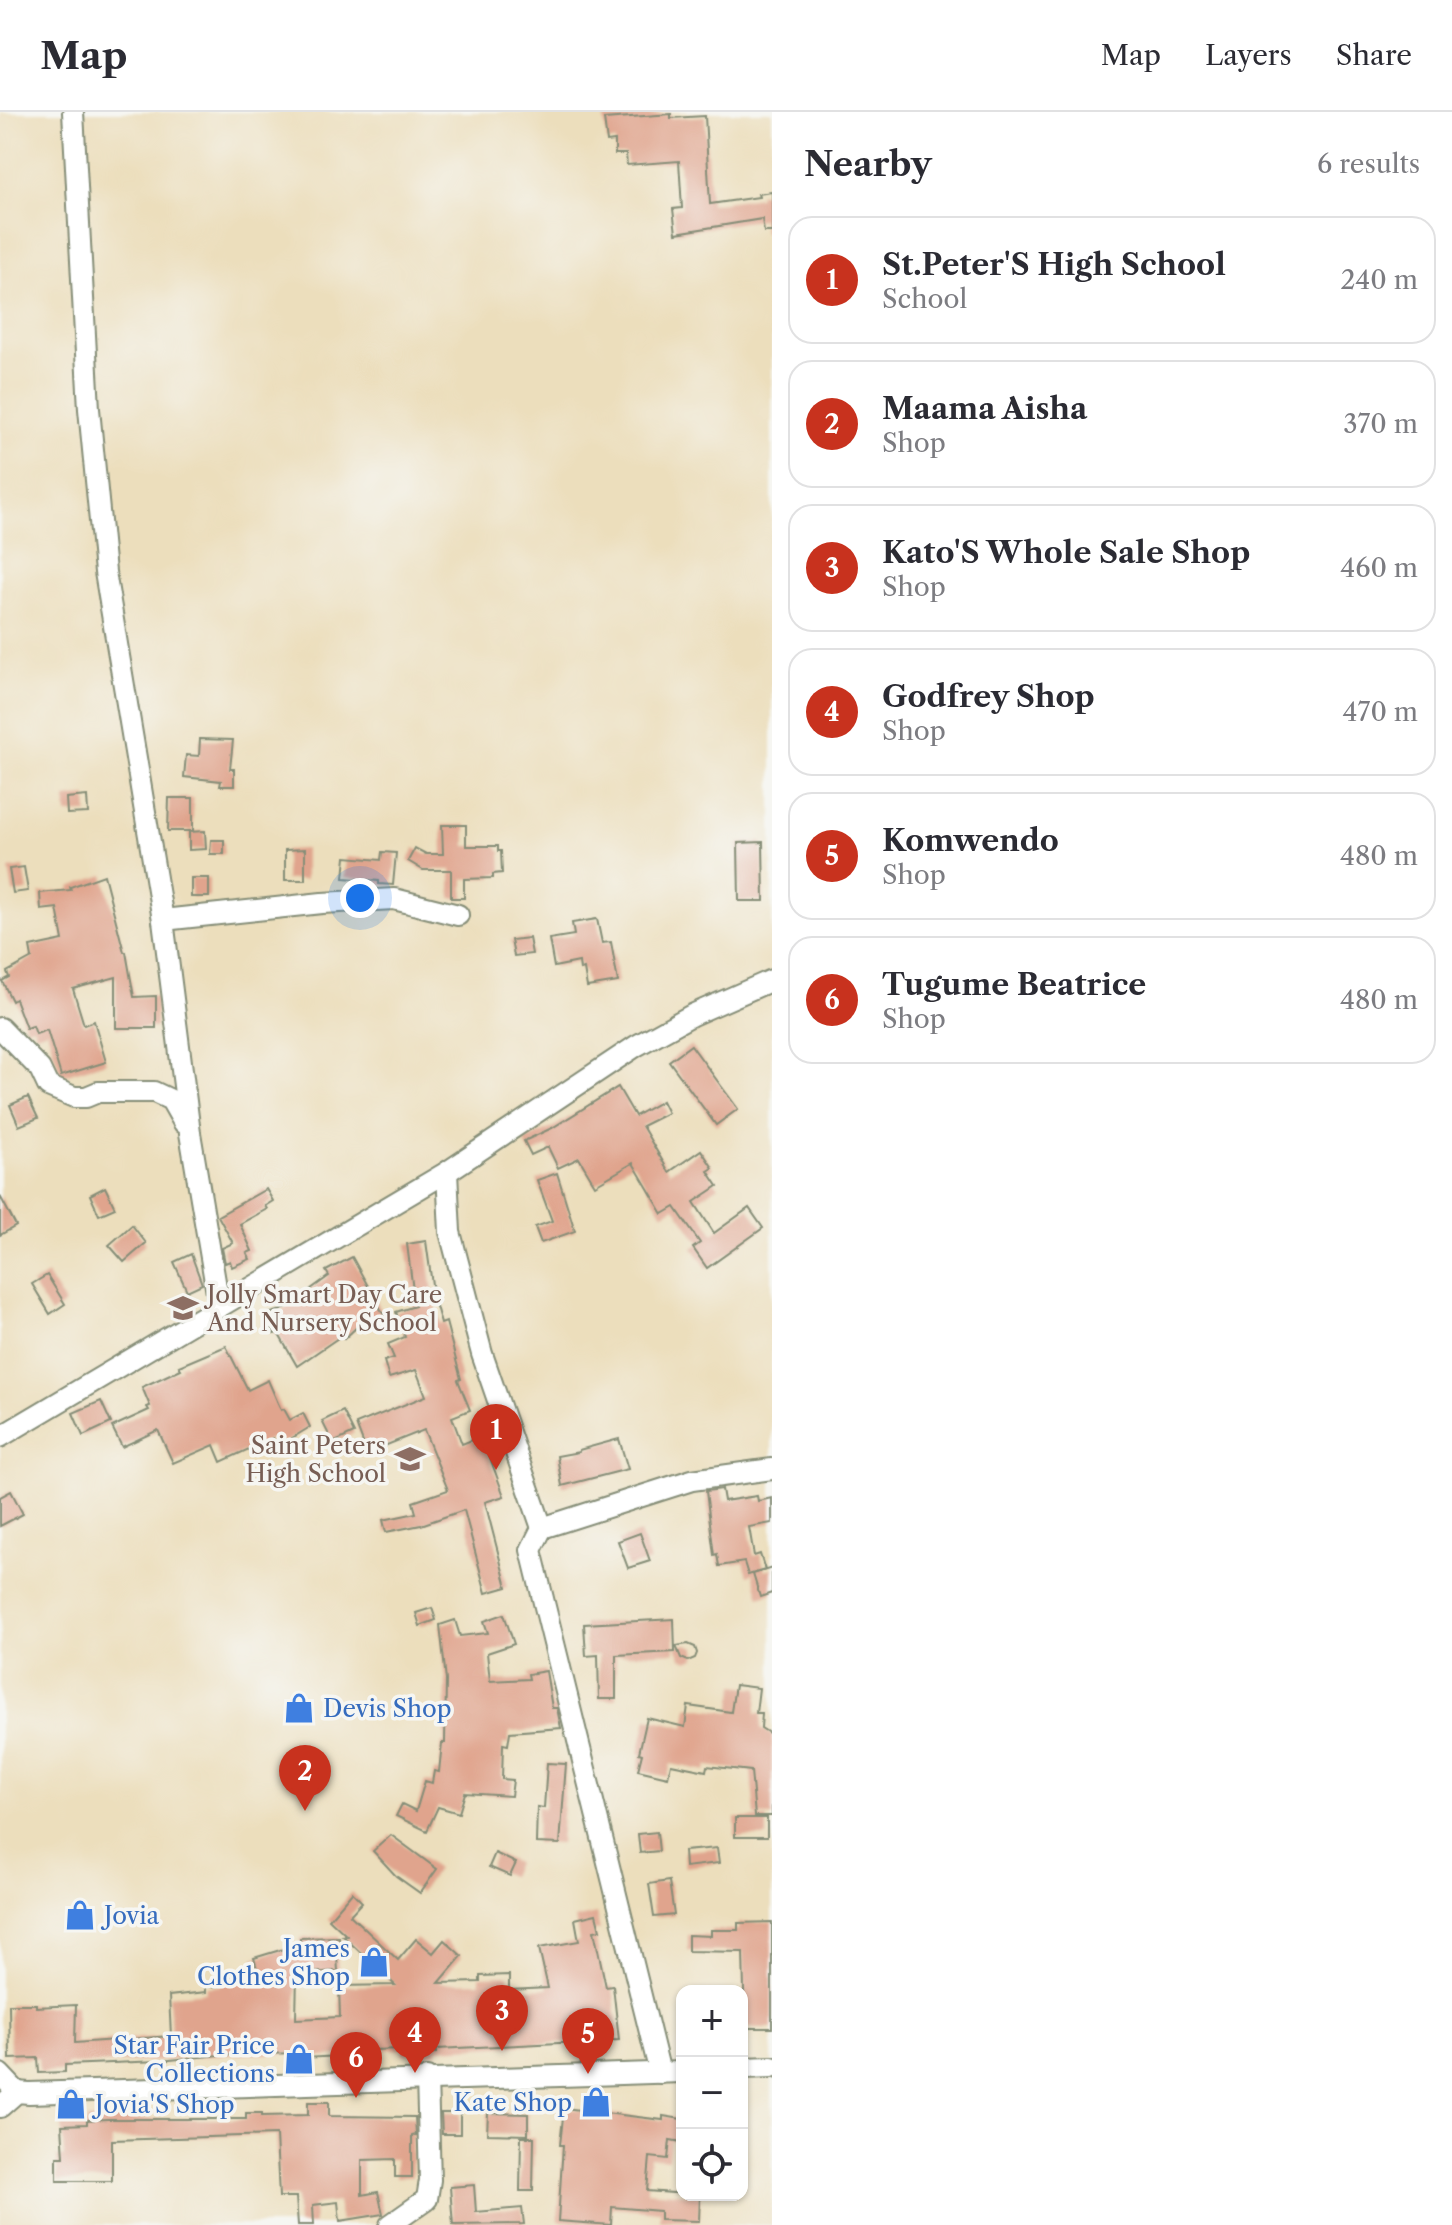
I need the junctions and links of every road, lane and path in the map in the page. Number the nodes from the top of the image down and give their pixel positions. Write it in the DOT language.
graph roads {
  1 [pos="73,112"];
  2 [pos="458,915"];
  3 [pos="163,920"];
  4 [pos="772,980"];
  5 [pos="0,1028"];
  6 [pos="190,1133"];
  7 [pos="447,1172"];
  8 [pos="219,1305"];
  9 [pos="0,1437"];
  10 [pos="772,1469"];
  11 [pos="542,1528"];
  12 [pos="772,2067"];
  13 [pos="748,2068"];
  14 [pos="676,2072"];
  15 [pos="660,2073"];
  16 [pos="0,2074"];
  17 [pos="427,2078"];
  18 [pos="17,2092"];
  19 [pos="0,2107"];
  20 [pos="390,2225"];
  1 -- 3 [label="street"];
  2 -- 3 [label="street"];
  3 -- 6 [label="street"];
  4 -- 7 [label="street"];
  5 -- 6 [label="street"];
  6 -- 8 [label="street"];
  7 -- 8 [label="street"];
  7 -- 11 [label="street"];
  8 -- 9 [label="street"];
  10 -- 11 [label="street"];
  11 -- 15 [label="street"];
  12 -- 13 [label="street"];
  14 -- 15 [label="street"];
  15 -- 17 [label="street"];
  16 -- 18 [label="street"];
  17 -- 18 [label="street"];
  17 -- 20 [label="street"];
  18 -- 19 [label="street"];
}
